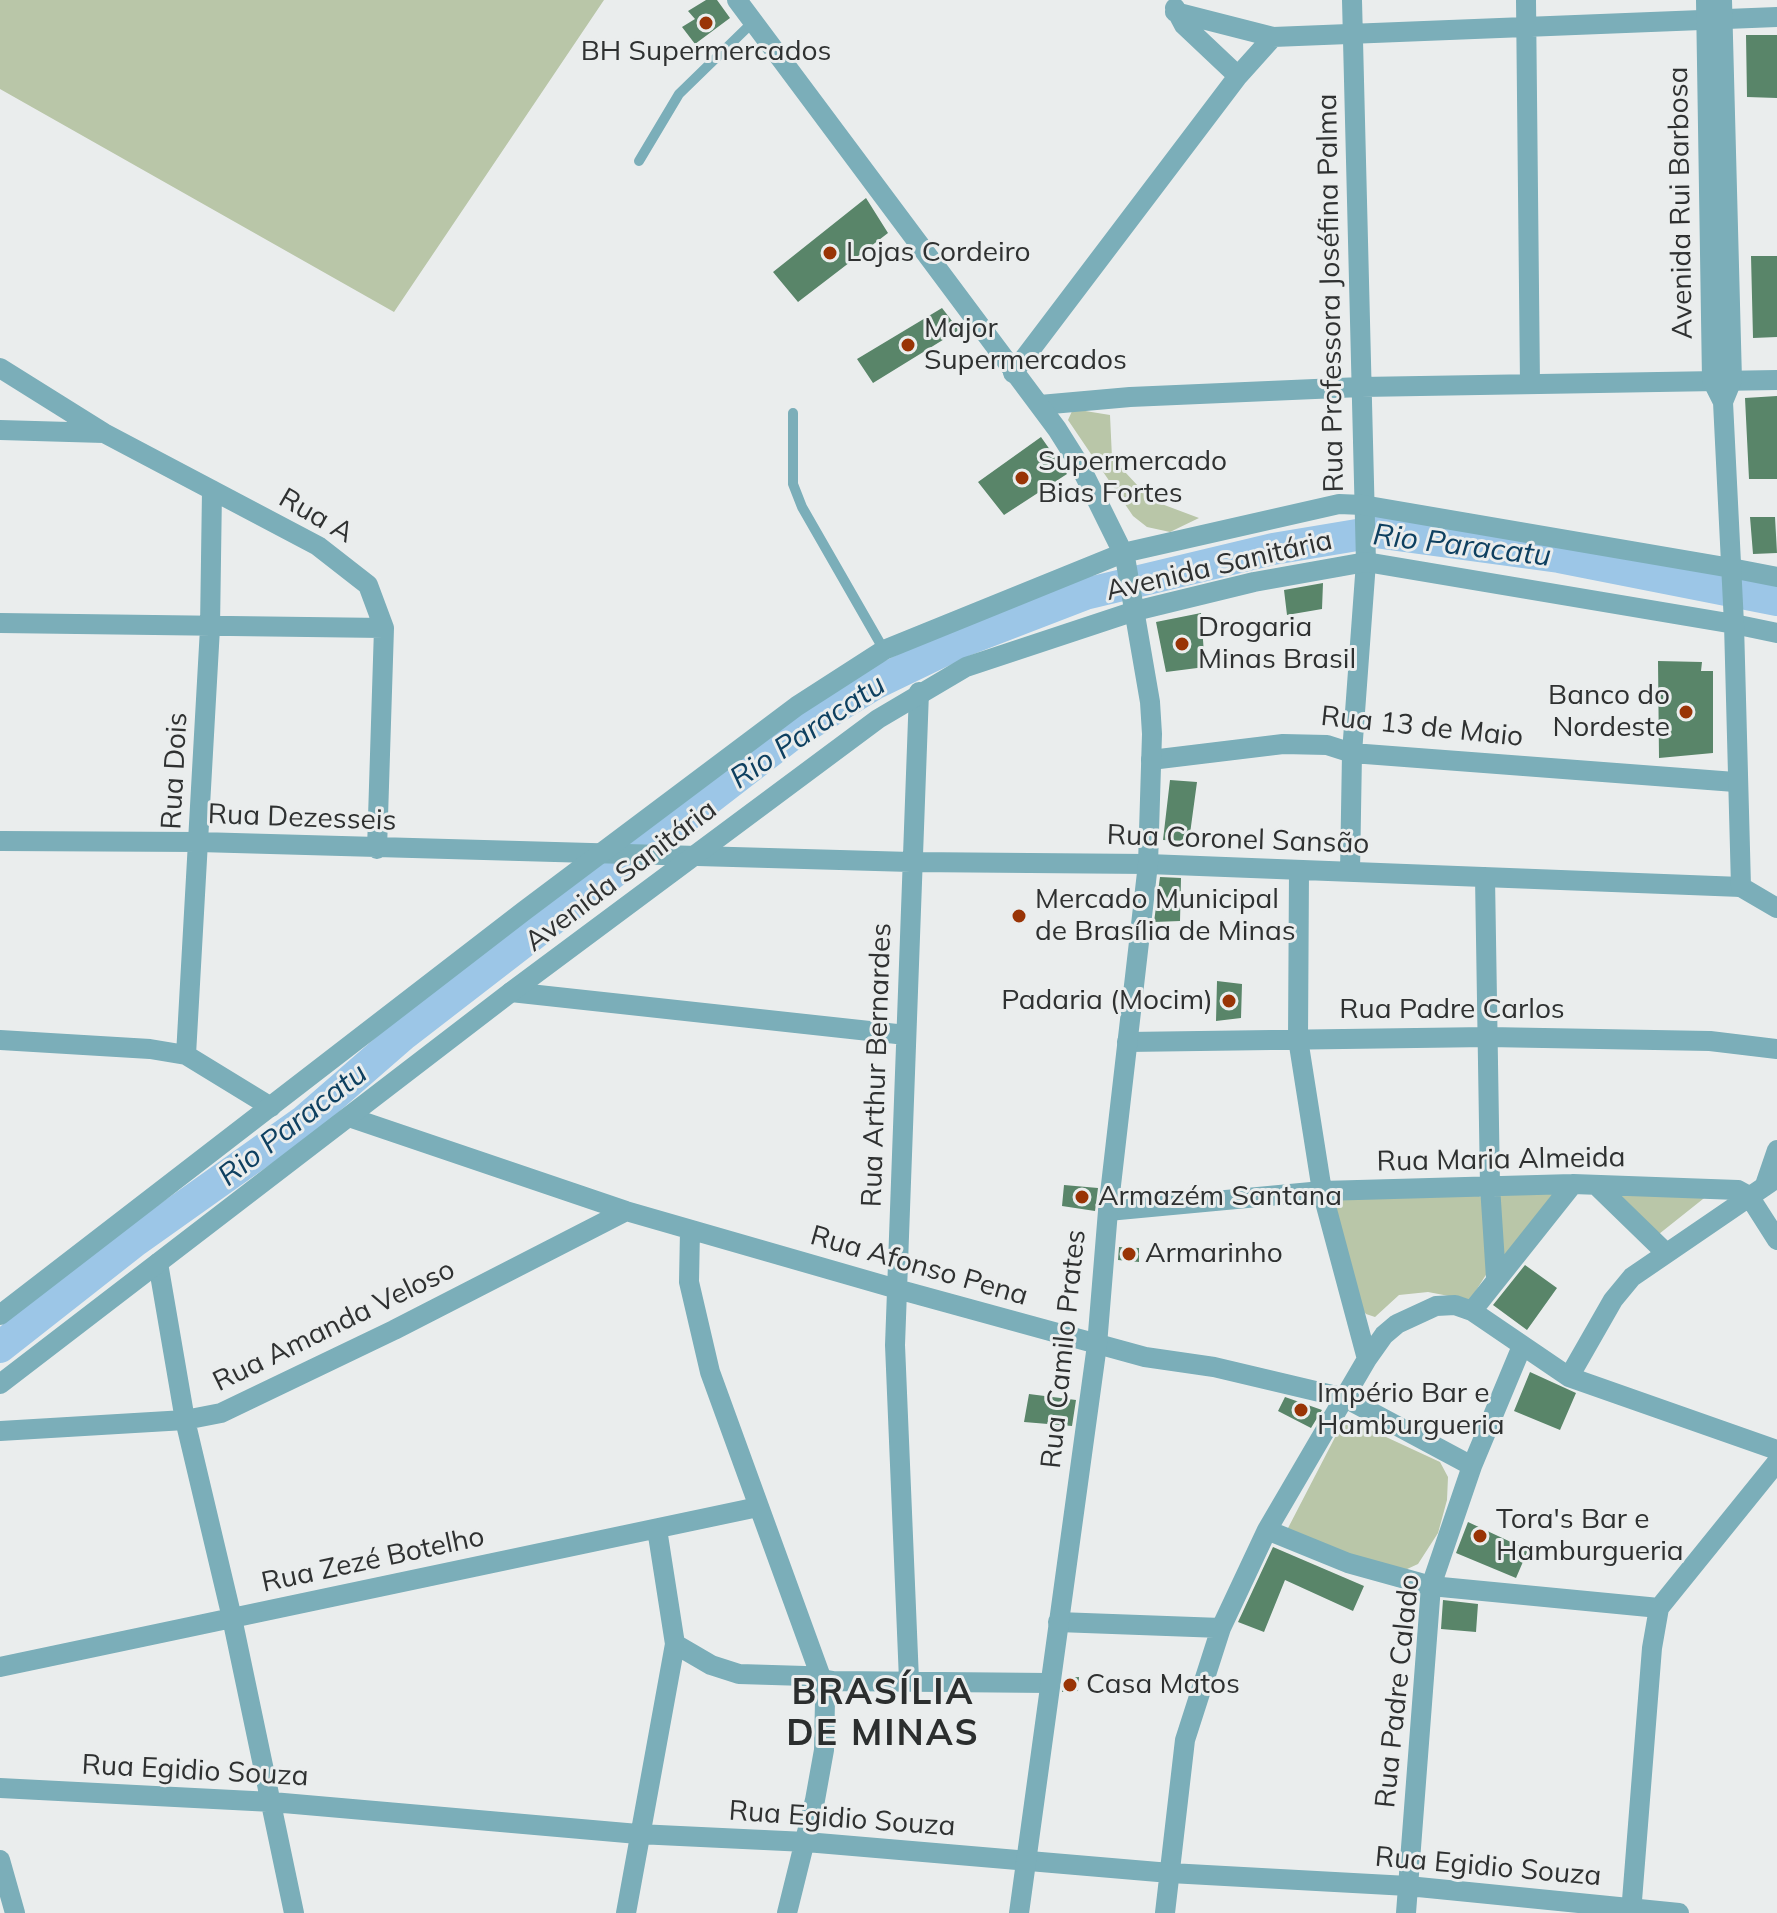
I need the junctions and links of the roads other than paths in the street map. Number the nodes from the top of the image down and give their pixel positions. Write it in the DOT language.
graph roads {
  1 [pos="737,0"];
  2 [pos="1352,0"];
  3 [pos="1526,0"];
  4 [pos="1175,6"];
  5 [pos="1714,9"];
  6 [pos="1777,17"];
  7 [pos="754,21"];
  8 [pos="1527,26"];
  9 [pos="1353,31"];
  10 [pos="1273,37"];
  11 [pos="1238,76"];
  12 [pos="639,161"];
  13 [pos="0,368"];
  14 [pos="1013,373"];
  15 [pos="1722,380"];
  16 [pos="1777,380"];
  17 [pos="1530,384"];
  18 [pos="1361,387"];
  19 [pos="1040,405"];
  20 [pos="793,413"];
  21 [pos="0,430"];
  22 [pos="104,433"];
  23 [pos="212,490"];
  24 [pos="1363,509"];
  25 [pos="1124,555"];
  26 [pos="1366,557"];
  27 [pos="1731,574"];
  28 [pos="1777,577"];
  29 [pos="1134,605"];
  30 [pos="0,623"];
  31 [pos="1734,624"];
  32 [pos="210,628"];
  33 [pos="384,628"];
  34 [pos="1777,633"];
  35 [pos="884,650"];
  36 [pos="919,692"];
  37 [pos="1352,753"];
  38 [pos="1151,760"];
  39 [pos="1735,782"];
  40 [pos="0,841"];
  41 [pos="199,842"];
  42 [pos="377,849"];
  43 [pos="601,855"];
  44 [pos="691,858"];
  45 [pos="911,862"];
  46 [pos="1148,864"];
  47 [pos="1299,870"];
  48 [pos="1350,872"];
  49 [pos="1485,877"];
  50 [pos="1741,887"];
  51 [pos="1777,908"];
  52 [pos="511,992"];
  53 [pos="906,1035"];
  54 [pos="1488,1037"];
  55 [pos="1298,1039"];
  56 [pos="0,1040"];
  57 [pos="1127,1042"];
  58 [pos="1777,1049"];
  59 [pos="186,1055"];
  60 [pos="271,1107"];
  61 [pos="349,1117"];
  62 [pos="1777,1150"];
  63 [pos="1573,1184"];
  64 [pos="1596,1185"];
  65 [pos="1490,1186"];
  66 [pos="1764,1186"];
  67 [pos="1322,1191"];
  68 [pos="626,1211"];
  69 [pos="1108,1211"];
  70 [pos="690,1230"];
  71 [pos="1777,1240"];
  72 [pos="1666,1253"];
  73 [pos="158,1263"];
  74 [pos="1496,1278"];
  75 [pos="897,1289"];
  76 [pos="1472,1311"];
  77 [pos="0,1315"];
  78 [pos="1097,1345"];
  79 [pos="1522,1346"];
  80 [pos="1367,1359"];
  81 [pos="1569,1377"];
  82 [pos="0,1384"];
  83 [pos="1345,1398"];
  84 [pos="185,1420"];
  85 [pos="0,1431"];
  86 [pos="1777,1450"];
  87 [pos="1777,1462"];
  88 [pos="1472,1466"];
  89 [pos="758,1507"];
  90 [pos="657,1529"];
  91 [pos="1267,1530"];
  92 [pos="1431,1586"];
  93 [pos="1659,1608"];
  94 [pos="232,1618"];
  95 [pos="1058,1622"];
  96 [pos="1221,1628"];
  97 [pos="675,1644"];
  98 [pos="0,1667"];
  99 [pos="822,1680"];
  100 [pos="909,1680"];
  101 [pos="1049,1683"];
  102 [pos="0,1788"];
  103 [pos="272,1802"];
  104 [pos="638,1834"];
  105 [pos="806,1842"];
  106 [pos="0,1860"];
  107 [pos="1026,1861"];
  108 [pos="1170,1873"];
  109 [pos="1408,1886"];
  110 [pos="1631,1911"];
  111 [pos="15,1913"];
  112 [pos="294,1913"];
  113 [pos="626,1913"];
  114 [pos="787,1913"];
  115 [pos="1019,1913"];
  116 [pos="1165,1913"];
  117 [pos="1406,1913"];
  118 [pos="1679,1913"];
  1 -- 7 [label="street, Rua Camilo Prates"];
  2 -- 9 [label="street, Rua Professora Joséfina Palma"];
  3 -- 8 [label="street"];
  4 -- 10 [label="street"];
  4 -- 11 [label="street"];
  5 -- 6 [label="street"];
  5 -- 8 [label="street"];
  5 -- 15 [label="street, Avenida Rui Barbosa"];
  7 -- 12 [label="lane"];
  7 -- 14 [label="street, Rua Camilo Prates"];
  8 -- 9 [label="street"];
  8 -- 17 [label="street"];
  9 -- 10 [label="street"];
  9 -- 18 [label="street, Rua Professora Joséfina Palma"];
  10 -- 11 [label="street"];
  11 -- 14 [label="street"];
  13 -- 22 [label="street, Rua A"];
  14 -- 19 [label="street, Rua Camilo Prates"];
  15 -- 16 [label="street"];
  15 -- 17 [label="street"];
  15 -- 27 [label="street, Avenida Rui Barbosa"];
  17 -- 18 [label="street"];
  18 -- 19 [label="street"];
  18 -- 24 [label="street, Rua Professora Joséfina Palma"];
  19 -- 25 [label="street, Rua Camilo Prates"];
  20 -- 35 [label="lane"];
  21 -- 22 [label="street"];
  22 -- 23 [label="street, Rua A"];
  23 -- 32 [label="street, Rua Dois"];
  23 -- 33 [label="street, Rua A"];
  24 -- 25 [label="street, Avenida Sanitária"];
  24 -- 26 [label="street, Rua Professora Joséfina Palma"];
  24 -- 27 [label="street, Avenida Sanitária"];
  25 -- 29 [label="street, Rua Camilo Prates"];
  25 -- 35 [label="street, Avenida Sanitária"];
  26 -- 29 [label="street, Avenida Sanitária"];
  26 -- 31 [label="street, Avenida Sanitária"];
  26 -- 37 [label="street, Rua Professora Joséfina Palma"];
  27 -- 28 [label="street, Avenida Sanitária"];
  27 -- 31 [label="street, Avenida Rui Barbosa"];
  29 -- 36 [label="street, Avenida Sanitária"];
  29 -- 38 [label="street, Rua Camilo Prates"];
  30 -- 32 [label="street"];
  31 -- 34 [label="street, Avenida Sanitária"];
  31 -- 39 [label="street, Avenida Rui Barbosa"];
  32 -- 33 [label="street"];
  32 -- 41 [label="street, Rua Dois"];
  33 -- 42 [label="street, Rua A"];
  35 -- 43 [label="street, Avenida Sanitária"];
  36 -- 44 [label="street, Avenida Sanitária"];
  36 -- 45 [label="street, Rua Arthur Bernardes"];
  37 -- 38 [label="street, Rua 13 de Maio"];
  37 -- 39 [label="street, Rua 13 de Maio"];
  37 -- 48 [label="street, Rua Professora Joséfina Palma"];
  38 -- 46 [label="street, Rua Camilo Prates"];
  39 -- 50 [label="street, Avenida Rui Barbosa"];
  40 -- 41 [label="street, Rua Dezesseis"];
  41 -- 42 [label="street, Rua Dezesseis"];
  41 -- 59 [label="street, Rua Dois"];
  42 -- 43 [label="street, Rua Dezesseis"];
  43 -- 44 [label="street, Rua Dezesseis"];
  43 -- 60 [label="street, Avenida Sanitária"];
  44 -- 45 [label="street, Rua Coronel Sansão"];
  44 -- 52 [label="street, Avenida Sanitária"];
  45 -- 46 [label="street, Rua Coronel Sansão"];
  45 -- 53 [label="street, Rua Arthur Bernardes"];
  46 -- 47 [label="street, Rua Coronel Sansão"];
  46 -- 57 [label="street, Rua Camilo Prates"];
  47 -- 48 [label="street, Rua Coronel Sansão"];
  47 -- 55 [label="street"];
  48 -- 49 [label="street, Rua Coronel Sansão"];
  49 -- 50 [label="street, Rua Coronel Sansão"];
  49 -- 54 [label="street"];
  50 -- 51 [label="street, Rua Coronel Sansão"];
  52 -- 53 [label="street"];
  52 -- 61 [label="street, Avenida Sanitária"];
  53 -- 75 [label="street, Rua Arthur Bernardes"];
  54 -- 55 [label="street, Rua Padre Carlos"];
  54 -- 58 [label="street, Rua Padre Carlos"];
  54 -- 65 [label="street"];
  55 -- 57 [label="street, Rua Padre Carlos"];
  55 -- 67 [label="street"];
  56 -- 59 [label="street"];
  57 -- 69 [label="street, Rua Camilo Prates"];
  59 -- 60 [label="street"];
  60 -- 77 [label="street, Avenida Sanitária"];
  61 -- 68 [label="street, Rua Afonso Pena"];
  61 -- 73 [label="street, Avenida Sanitária"];
  62 -- 66 [label="street"];
  63 -- 64 [label="street, Rua Maria Almeida"];
  63 -- 65 [label="street, Rua Maria Almeida"];
  63 -- 74 [label="street"];
  64 -- 66 [label="street, Rua Maria Almeida"];
  64 -- 72 [label="street"];
  65 -- 67 [label="street, Rua Maria Almeida"];
  65 -- 74 [label="street"];
  66 -- 71 [label="street"];
  66 -- 72 [label="street"];
  67 -- 69 [label="street, Rua Maria Almeida"];
  67 -- 80 [label="street"];
  68 -- 70 [label="street, Rua Afonso Pena"];
  68 -- 84 [label="street, Rua Amanda Veloso"];
  69 -- 78 [label="street, Rua Camilo Prates"];
  70 -- 75 [label="street, Rua Afonso Pena"];
  70 -- 89 [label="street"];
  72 -- 81 [label="street"];
  73 -- 82 [label="street, Avenida Sanitária"];
  73 -- 84 [label="street"];
  74 -- 76 [label="street"];
  75 -- 78 [label="street, Rua Afonso Pena"];
  75 -- 100 [label="street, Rua Arthur Bernardes"];
  76 -- 79 [label="street"];
  76 -- 80 [label="street"];
  78 -- 83 [label="street, Rua Afonso Pena"];
  78 -- 95 [label="street, Rua Camilo Prates"];
  79 -- 81 [label="street"];
  79 -- 88 [label="street, Rua Padre Calado"];
  80 -- 83 [label="street"];
  81 -- 86 [label="street"];
  83 -- 88 [label="street, Rua Afonso Pena"];
  83 -- 91 [label="street"];
  84 -- 85 [label="street, Rua Amanda Veloso"];
  84 -- 94 [label="street"];
  87 -- 93 [label="street"];
  88 -- 92 [label="street, Rua Padre Calado"];
  89 -- 90 [label="street, Rua Zezé Botelho"];
  89 -- 99 [label="street"];
  90 -- 94 [label="street, Rua Zezé Botelho"];
  90 -- 97 [label="street"];
  91 -- 92 [label="street"];
  91 -- 96 [label="street"];
  92 -- 93 [label="street"];
  92 -- 109 [label="street, Rua Padre Calado"];
  93 -- 110 [label="street"];
  94 -- 98 [label="street, Rua Zezé Botelho"];
  94 -- 103 [label="street"];
  95 -- 96 [label="street"];
  95 -- 101 [label="street, Rua Camilo Prates"];
  96 -- 108 [label="street"];
  97 -- 99 [label="street"];
  97 -- 104 [label="street"];
  99 -- 100 [label="street"];
  99 -- 105 [label="street"];
  100 -- 101 [label="street"];
  101 -- 107 [label="street, Rua Camilo Prates"];
  102 -- 103 [label="street, Rua Egidio Souza"];
  103 -- 104 [label="street, Rua Egidio Souza"];
  103 -- 112 [label="street"];
  104 -- 105 [label="street, Rua Egidio Souza"];
  104 -- 113 [label="street"];
  105 -- 107 [label="street, Rua Egidio Souza"];
  105 -- 114 [label="street"];
  106 -- 111 [label="street"];
  107 -- 108 [label="street, Rua Egidio Souza"];
  107 -- 115 [label="street, Rua Camilo Prates"];
  108 -- 109 [label="street, Rua Egidio Souza"];
  108 -- 116 [label="street"];
  109 -- 110 [label="street, Rua Egidio Souza"];
  109 -- 117 [label="street, Rua Padre Calado"];
  110 -- 118 [label="street, Rua Egidio Souza"];
}
